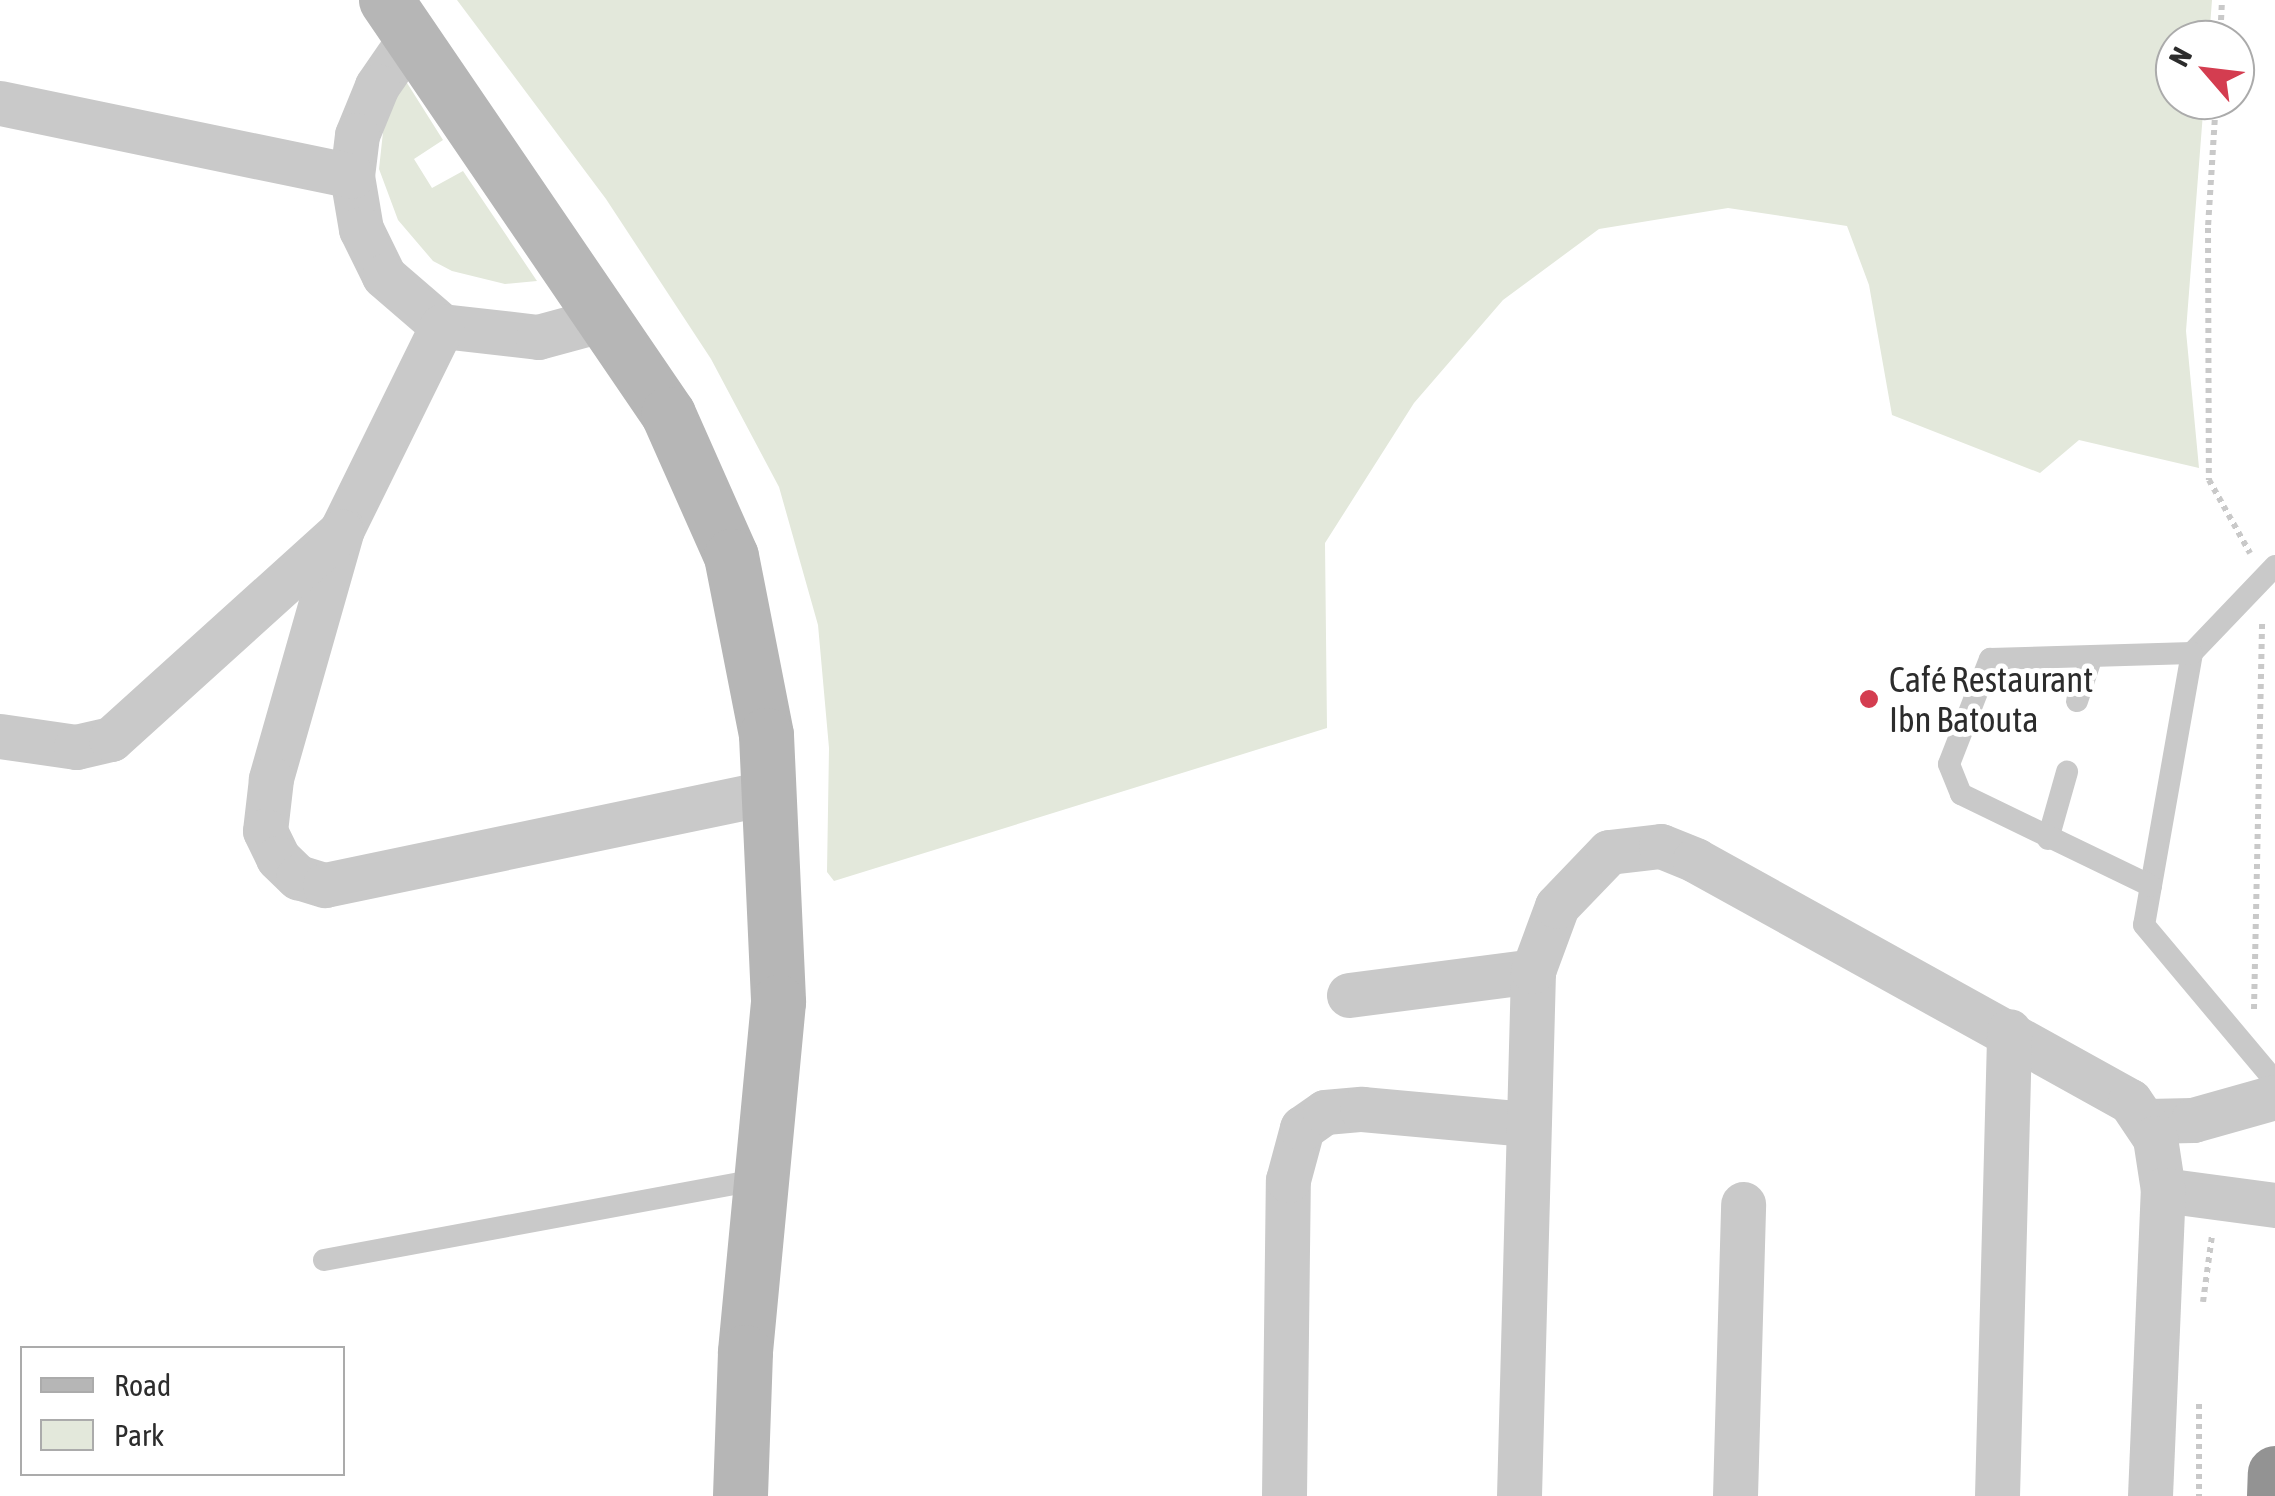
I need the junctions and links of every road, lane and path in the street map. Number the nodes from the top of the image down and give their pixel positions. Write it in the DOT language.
graph roads {
  1 [pos="399,18"];
  2 [pos="0,102"];
  3 [pos="352,176"];
  4 [pos="601,320"];
  5 [pos="442,326"];
  6 [pos="342,529"];
  7 [pos="2275,566"];
  8 [pos="2192,653"];
  9 [pos="2091,659"];
  10 [pos="2077,701"];
  11 [pos="0,736"];
  12 [pos="2068,772"];
  13 [pos="769,792"];
  14 [pos="2048,840"];
  15 [pos="2151,886"];
  16 [pos="1534,971"];
  17 [pos="1349,995"];
  18 [pos="2009,1031"];
  19 [pos="2275,1081"];
  20 [pos="2275,1097"];
  21 [pos="2146,1120"];
  22 [pos="1528,1124"];
  23 [pos="759,1179"];
  24 [pos="2162,1190"];
  25 [pos="2253,1203"];
  26 [pos="1743,1204"];
  27 [pos="324,1260"];
  28 [pos="2200,1323"];
  29 [pos="2199,1398"];
  30 [pos="2275,1473"];
  31 [pos="740,1496"];
  32 [pos="1284,1496"];
  33 [pos="1519,1496"];
  34 [pos="1735,1496"];
  35 [pos="1997,1496"];
  36 [pos="2150,1496"];
  37 [pos="2199,1496"];
  38 [pos="2274,1496"];
  1 -- 3 [label="street"];
  1 -- 4 [label="street"];
  2 -- 3 [label="street"];
  3 -- 5 [label="street"];
  4 -- 5 [label="street"];
  4 -- 13 [label="street"];
  5 -- 6 [label="street"];
  6 -- 11 [label="street"];
  6 -- 13 [label="street"];
  7 -- 8 [label="lane"];
  8 -- 9 [label="lane"];
  8 -- 15 [label="lane"];
  9 -- 10 [label="lane"];
  9 -- 14 [label="lane"];
  12 -- 14 [label="lane"];
  13 -- 23 [label="street"];
  14 -- 15 [label="lane"];
  15 -- 19 [label="lane"];
  16 -- 17 [label="street"];
  16 -- 18 [label="street"];
  16 -- 22 [label="street"];
  18 -- 21 [label="street"];
  18 -- 35 [label="street"];
  20 -- 21 [label="street"];
  21 -- 24 [label="street"];
  22 -- 32 [label="street"];
  22 -- 33 [label="street"];
  23 -- 27 [label="lane"];
  23 -- 31 [label="street"];
  24 -- 25 [label="street"];
  24 -- 36 [label="street"];
  25 -- 28 [label="path"];
  26 -- 34 [label="street"];
  29 -- 37 [label="path"];
  30 -- 38 [label="highway"];
}
